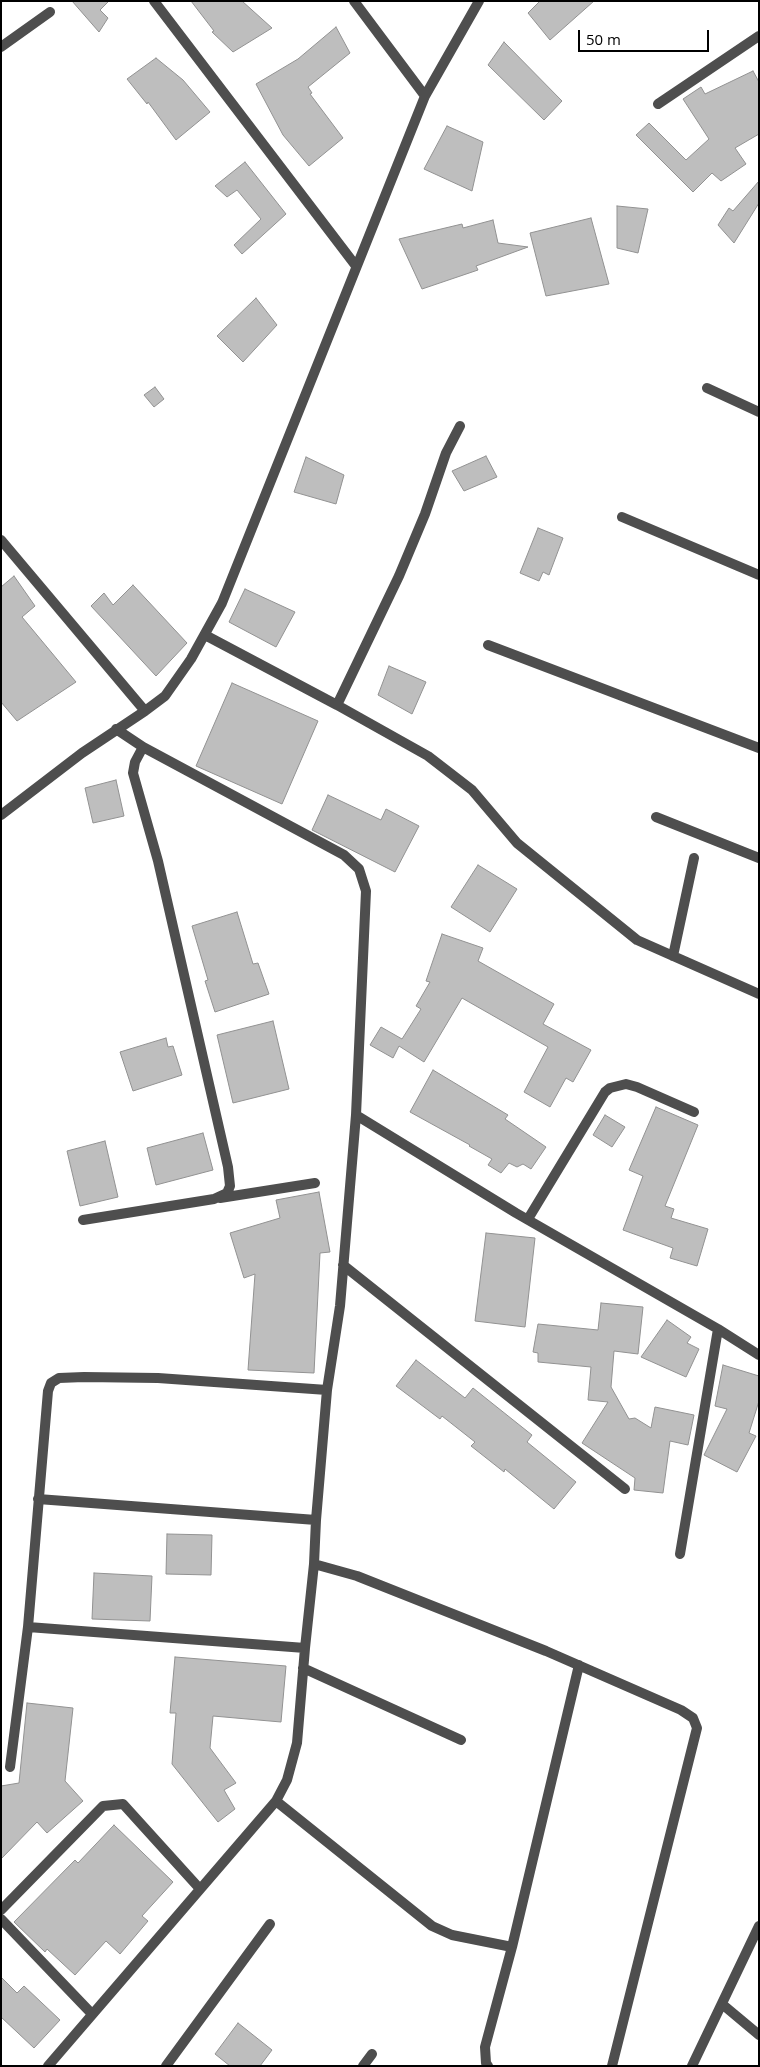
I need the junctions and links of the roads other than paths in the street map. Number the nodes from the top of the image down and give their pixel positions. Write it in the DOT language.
graph roads {
  1 [pos="154,1"];
  2 [pos="354,1"];
  3 [pos="479,1"];
  4 [pos="50,12"];
  5 [pos="759,36"];
  6 [pos="1,47"];
  7 [pos="425,96"];
  8 [pos="658,104"];
  9 [pos="356,266"];
  10 [pos="707,388"];
  11 [pos="759,412"];
  12 [pos="460,426"];
  13 [pos="622,517"];
  14 [pos="1,540"];
  15 [pos="759,575"];
  16 [pos="205,635"];
  17 [pos="488,645"];
  18 [pos="337,705"];
  19 [pos="145,711"];
  20 [pos="116,729"];
  21 [pos="143,747"];
  22 [pos="759,748"];
  23 [pos="1,816"];
  24 [pos="656,817"];
  25 [pos="694,858"];
  26 [pos="759,858"];
  27 [pos="673,956"];
  28 [pos="759,994"];
  29 [pos="694,1112"];
  30 [pos="356,1116"];
  31 [pos="315,1183"];
  32 [pos="214,1199"];
  33 [pos="83,1220"];
  34 [pos="528,1220"];
  35 [pos="343,1265"];
  36 [pos="718,1329"];
  37 [pos="759,1356"];
  38 [pos="327,1390"];
  39 [pos="625,1489"];
  40 [pos="38,1499"];
  41 [pos="316,1520"];
  42 [pos="680,1554"];
  43 [pos="314,1564"];
  44 [pos="28,1627"];
  45 [pos="305,1648"];
  46 [pos="579,1665"];
  47 [pos="303,1668"];
  48 [pos="461,1740"];
  49 [pos="10,1767"];
  50 [pos="276,1802"];
  51 [pos="200,1889"];
  52 [pos="1,1910"];
  53 [pos="1,1919"];
  54 [pos="270,1924"];
  55 [pos="759,1926"];
  56 [pos="512,1947"];
  57 [pos="722,2004"];
  58 [pos="92,2014"];
  59 [pos="759,2035"];
  60 [pos="372,2054"];
  61 [pos="48,2066"];
  62 [pos="166,2066"];
  63 [pos="364,2066"];
  64 [pos="488,2066"];
  65 [pos="612,2066"];
  66 [pos="692,2066"];
  1 -- 9 [label="street"];
  2 -- 7 [label="street"];
  3 -- 7 [label="street"];
  4 -- 6 [label="street"];
  5 -- 8 [label="street"];
  7 -- 9 [label="street"];
  9 -- 16 [label="street"];
  10 -- 11 [label="street"];
  12 -- 18 [label="street"];
  13 -- 15 [label="street"];
  14 -- 19 [label="street"];
  16 -- 18 [label="street"];
  16 -- 19 [label="street"];
  17 -- 22 [label="street"];
  18 -- 27 [label="street"];
  19 -- 20 [label="street"];
  20 -- 21 [label="street"];
  20 -- 23 [label="street"];
  21 -- 30 [label="street"];
  21 -- 32 [label="street"];
  24 -- 26 [label="street"];
  25 -- 27 [label="street"];
  27 -- 28 [label="street"];
  29 -- 34 [label="street"];
  30 -- 34 [label="street"];
  30 -- 35 [label="street"];
  31 -- 32 [label="street"];
  32 -- 33 [label="street"];
  34 -- 36 [label="street"];
  35 -- 38 [label="street"];
  35 -- 39 [label="street"];
  36 -- 37 [label="street"];
  36 -- 42 [label="street"];
  38 -- 40 [label="street"];
  38 -- 41 [label="street"];
  40 -- 41 [label="street"];
  40 -- 44 [label="street"];
  41 -- 43 [label="street"];
  43 -- 45 [label="street"];
  43 -- 46 [label="street"];
  44 -- 45 [label="street"];
  44 -- 49 [label="street"];
  45 -- 47 [label="street"];
  46 -- 56 [label="street"];
  46 -- 65 [label="street"];
  47 -- 48 [label="street"];
  47 -- 50 [label="street"];
  50 -- 51 [label="street"];
  50 -- 56 [label="street"];
  51 -- 52 [label="street"];
  51 -- 58 [label="street"];
  53 -- 58 [label="street"];
  54 -- 62 [label="street"];
  55 -- 57 [label="street"];
  56 -- 64 [label="street"];
  57 -- 59 [label="street"];
  57 -- 66 [label="street"];
  58 -- 61 [label="street"];
  60 -- 63 [label="street"];
}
